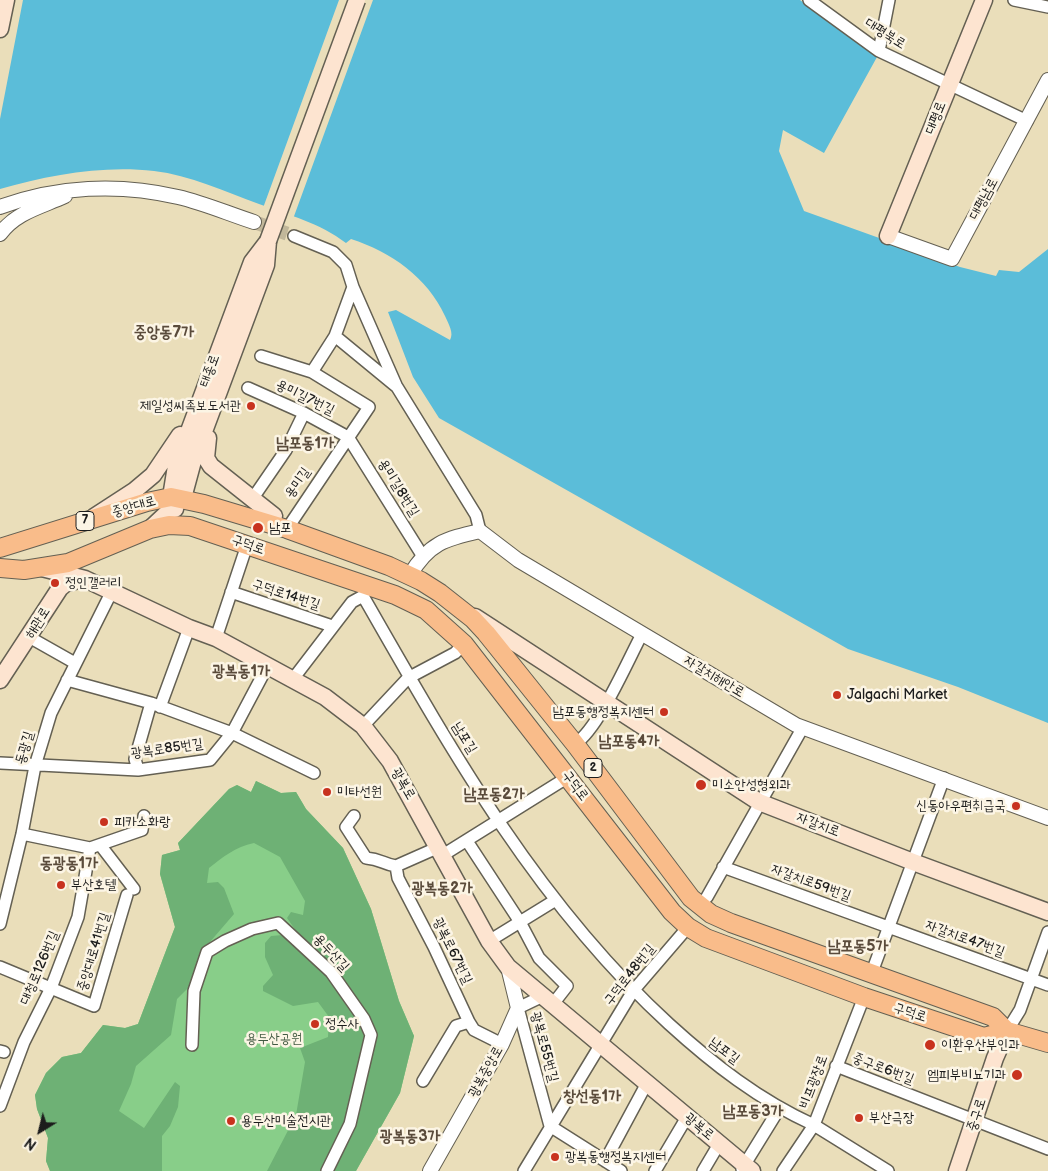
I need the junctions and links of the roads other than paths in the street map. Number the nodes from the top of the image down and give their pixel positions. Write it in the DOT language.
graph roads {
  1 [pos="6,0"];
  2 [pos="357,0"];
  3 [pos="809,0"];
  4 [pos="889,0"];
  5 [pos="984,0"];
  6 [pos="1014,0"];
  7 [pos="1048,6"];
  8 [pos="0,29"];
  9 [pos="879,51"];
  10 [pos="1048,80"];
  11 [pos="950,85"];
  12 [pos="1027,121"];
  13 [pos="79,190"];
  14 [pos="0,207"];
  15 [pos="254,222"];
  16 [pos="0,234"];
  17 [pos="294,236"];
  18 [pos="888,236"];
  19 [pos="268,241"];
  20 [pos="353,287"];
  21 [pos="335,336"];
  22 [pos="261,356"];
  23 [pos="312,372"];
  24 [pos="397,387"];
  25 [pos="248,388"];
  26 [pos="304,413"];
  27 [pos="210,415"];
  28 [pos="193,420"];
  29 [pos="348,437"];
  30 [pos="254,498"];
  31 [pos="177,501"];
  32 [pos="274,516"];
  33 [pos="90,520"];
  34 [pos="190,526"];
  35 [pos="287,528"];
  36 [pos="150,529"];
  37 [pos="480,532"];
  38 [pos="246,545"];
  39 [pos="0,548"];
  40 [pos="422,555"];
  41 [pos="0,568"];
  42 [pos="42,568"];
  43 [pos="410,575"];
  44 [pos="85,579"];
  45 [pos="112,591"];
  46 [pos="365,591"];
  47 [pos="231,592"];
  48 [pos="463,611"];
  49 [pos="332,626"];
  50 [pos="189,628"];
  51 [pos="642,634"];
  52 [pos="30,637"];
  53 [pos="216,638"];
  54 [pos="464,644"];
  55 [pos="75,663"];
  56 [pos="267,667"];
  57 [pos="408,678"];
  58 [pos="293,679"];
  59 [pos="0,680"];
  60 [pos="67,680"];
  61 [pos="606,702"];
  62 [pos="156,705"];
  63 [pos="363,726"];
  64 [pos="803,727"];
  65 [pos="232,733"];
  66 [pos="575,744"];
  67 [pos="0,763"];
  68 [pos="35,766"];
  69 [pos="138,770"];
  70 [pos="314,773"];
  71 [pos="568,777"];
  72 [pos="944,778"];
  73 [pos="759,802"];
  74 [pos="144,816"];
  75 [pos="354,816"];
  76 [pos="1048,818"];
  77 [pos="498,822"];
  78 [pos="22,834"];
  79 [pos="467,841"];
  80 [pos="95,847"];
  81 [pos="441,851"];
  82 [pos="912,862"];
  83 [pos="396,866"];
  84 [pos="723,867"];
  85 [pos="554,901"];
  86 [pos="700,905"];
  87 [pos="1048,912"];
  88 [pos="520,922"];
  89 [pos="0,924"];
  90 [pos="688,927"];
  91 [pos="888,927"];
  92 [pos="1048,932"];
  93 [pos="489,941"];
  94 [pos="0,967"];
  95 [pos="508,967"];
  96 [pos="872,972"];
  97 [pos="1031,979"];
  98 [pos="1048,985"];
  99 [pos="51,988"];
  100 [pos="633,991"];
  101 [pos="864,997"];
  102 [pos="548,1000"];
  103 [pos="518,1008"];
  104 [pos="469,1022"];
  105 [pos="1007,1031"];
  106 [pos="1048,1042"];
  107 [pos="600,1043"];
  108 [pos="502,1044"];
  109 [pos="192,1045"];
  110 [pos="836,1066"];
  111 [pos="424,1082"];
  112 [pos="646,1083"];
  113 [pos="0,1106"];
  114 [pos="779,1109"];
  115 [pos="687,1117"];
  116 [pos="975,1121"];
  117 [pos="814,1124"];
  118 [pos="550,1126"];
  119 [pos="719,1144"];
  120 [pos="1048,1149"];
  121 [pos="605,1161"];
  122 [pos="746,1169"];
  123 [pos="327,1171"];
  124 [pos="430,1171"];
  125 [pos="524,1171"];
  126 [pos="621,1171"];
  127 [pos="655,1171"];
  128 [pos="703,1171"];
  129 [pos="783,1171"];
  130 [pos="888,1171"];
  131 [pos="957,1171"];
  1 -- 8 [label="main road"];
  2 -- 19 [label="main road, 태종로, bridge"];
  3 -- 9 [label="street, 대평북로"];
  4 -- 9 [label="street"];
  5 -- 11 [label="main road, 대평로"];
  6 -- 7 [label="street"];
  9 -- 11 [label="street, 대평북로"];
  10 -- 12 [label="street, 대평남로"];
  11 -- 12 [label="street, 대평북로"];
  11 -- 18 [label="main road, 대평로"];
  12 -- 18 [label="street, 대평남로"];
  13 -- 14 [label="street"];
  13 -- 15 [label="street"];
  13 -- 16 [label="street"];
  17 -- 20 [label="street"];
  19 -- 27 [label="main road, 태종로"];
  19 -- 28 [label="main road, 태종로"];
  20 -- 21 [label="street"];
  20 -- 24 [label="street"];
  21 -- 23 [label="street"];
  21 -- 24 [label="street"];
  22 -- 23 [label="street"];
  23 -- 29 [label="street, 용미길"];
  24 -- 37 [label="street"];
  25 -- 26 [label="street, 용미길7번길"];
  26 -- 29 [label="street, 용미길7번길"];
  26 -- 30 [label="street"];
  27 -- 30 [label="main road"];
  27 -- 31 [label="main road, 태종로"];
  28 -- 31 [label="main road, 태종로"];
  28 -- 33 [label="main road"];
  29 -- 35 [label="street, 용미길"];
  29 -- 40 [label="street, 용미길8번길"];
  30 -- 32 [label="main road"];
  31 -- 33 [label="main road, 중앙대로 / 7"];
  31 -- 34 [label="main road"];
  31 -- 35 [label="main road, 구덕로 / 2"];
  31 -- 36 [label="main road"];
  32 -- 35 [label="main road"];
  33 -- 39 [label="main road, 중앙대로 / 7"];
  34 -- 36 [label="main road, 구덕로 / 2"];
  34 -- 38 [label="main road, 구덕로 / 2"];
  35 -- 43 [label="main road, 구덕로 / 2"];
  36 -- 42 [label="main road, 중앙대로 / 7"];
  37 -- 40 [label="street"];
  37 -- 51 [label="street, 자갈치해안로"];
  38 -- 46 [label="main road, 구덕로 / 2"];
  38 -- 47 [label="street"];
  40 -- 43 [label="street"];
  41 -- 42 [label="main road, 중앙대로 / 7"];
  42 -- 44 [label="main road, 광복로"];
  43 -- 48 [label="main road, 구덕로 / 2"];
  44 -- 45 [label="main road, 광복로"];
  44 -- 52 [label="main road, 해관로"];
  45 -- 50 [label="main road, 광복로"];
  45 -- 55 [label="street, 동광길"];
  46 -- 49 [label="street, 구덕로14번길"];
  46 -- 54 [label="main road, 구덕로 / 2"];
  46 -- 57 [label="street, 남포길"];
  47 -- 49 [label="street, 구덕로14번길"];
  47 -- 53 [label="street"];
  48 -- 61 [label="main road, 자갈치로"];
  48 -- 66 [label="main road, 구덕로 / 2"];
  49 -- 58 [label="street, 구덕로14번길"];
  50 -- 53 [label="main road, 광복로"];
  50 -- 62 [label="street"];
  51 -- 61 [label="street"];
  51 -- 64 [label="street, 자갈치해안로"];
  52 -- 55 [label="street"];
  52 -- 59 [label="main road, 해관로"];
  53 -- 56 [label="main road, 광복로"];
  54 -- 57 [label="street"];
  54 -- 71 [label="main road, 구덕로 / 2"];
  55 -- 60 [label="street, 동광길"];
  56 -- 58 [label="main road, 광복로"];
  56 -- 65 [label="street, 광복로85번길"];
  57 -- 63 [label="street"];
  57 -- 77 [label="street, 남포길"];
  58 -- 63 [label="main road, 광복로"];
  60 -- 62 [label="street"];
  60 -- 68 [label="street, 동광길"];
  61 -- 66 [label="street"];
  61 -- 73 [label="main road, 자갈치로"];
  62 -- 65 [label="street"];
  62 -- 69 [label="street"];
  63 -- 81 [label="main road, 광복로"];
  64 -- 72 [label="street, 자갈치해안로"];
  64 -- 73 [label="street"];
  65 -- 69 [label="street, 광복로85번길"];
  65 -- 70 [label="street"];
  66 -- 86 [label="main road, 구덕로 / 2"];
  67 -- 68 [label="street, 광복로85번길"];
  68 -- 69 [label="street, 광복로85번길"];
  68 -- 78 [label="street, 동광길"];
  71 -- 77 [label="street"];
  71 -- 90 [label="main road, 구덕로 / 2"];
  72 -- 76 [label="street, 자갈치해안로"];
  72 -- 82 [label="street"];
  73 -- 82 [label="main road, 자갈치로"];
  73 -- 84 [label="street"];
  74 -- 80 [label="street"];
  75 -- 83 [label="street"];
  77 -- 79 [label="street"];
  77 -- 85 [label="street, 남포길"];
  78 -- 80 [label="street"];
  78 -- 89 [label="street, 동광길"];
  79 -- 81 [label="street"];
  79 -- 88 [label="street"];
  80 -- 99 [label="street, 대청로126번길"];
  80 -- 99 [label="street, 중앙대로41번길"];
  81 -- 83 [label="street"];
  81 -- 93 [label="main road, 광복로"];
  82 -- 87 [label="main road, 자갈치로"];
  82 -- 91 [label="street"];
  83 -- 104 [label="street, 광복로67번길"];
  84 -- 86 [label="street"];
  84 -- 91 [label="street, 자갈치로59번길"];
  85 -- 88 [label="street"];
  85 -- 100 [label="street, 남포길"];
  86 -- 96 [label="main road, 구덕로 / 2"];
  88 -- 93 [label="street"];
  88 -- 102 [label="street"];
  90 -- 100 [label="street, 구덕로48번길"];
  90 -- 101 [label="main road, 구덕로 / 2"];
  91 -- 96 [label="street"];
  91 -- 97 [label="street, 자갈치로47번길"];
  92 -- 97 [label="street"];
  93 -- 95 [label="main road, 광복로"];
  94 -- 99 [label="street, 중앙대로41번길"];
  95 -- 102 [label="main road, 광복로"];
  95 -- 103 [label="street"];
  96 -- 105 [label="main road, 구덕로 / 2"];
  97 -- 98 [label="street, 자갈치로47번길"];
  97 -- 105 [label="street"];
  99 -- 113 [label="street, 대청로126번길"];
  100 -- 107 [label="street, 구덕로48번길"];
  100 -- 114 [label="street, 남포길"];
  101 -- 105 [label="main road, 구덕로 / 2"];
  101 -- 110 [label="street, 비프광장로"];
  102 -- 103 [label="street, 광복로55번길"];
  102 -- 107 [label="main road, 광복로"];
  103 -- 108 [label="street, 광복중앙로"];
  103 -- 118 [label="street, 광복로55번길"];
  104 -- 108 [label="street, 광복로67번길"];
  104 -- 111 [label="street"];
  105 -- 106 [label="main road, 구덕로 / 2"];
  105 -- 116 [label="main road, 중구로"];
  107 -- 112 [label="main road, 광복로"];
  107 -- 118 [label="street, 구덕로48번길"];
  108 -- 124 [label="street, 광복중앙로"];
  109 -- 123 [label="street, 용두산길"];
  110 -- 116 [label="street, 중구로6번길"];
  110 -- 117 [label="street, 비프광장로"];
  112 -- 115 [label="main road, 광복로"];
  112 -- 121 [label="street"];
  114 -- 117 [label="street, 남포길"];
  114 -- 122 [label="street"];
  115 -- 119 [label="main road, 광복로"];
  115 -- 127 [label="street"];
  116 -- 120 [label="street, 중구로6번길"];
  116 -- 131 [label="main road, 중구로"];
  117 -- 129 [label="street"];
  117 -- 130 [label="street, 비프광장로"];
  118 -- 121 [label="street"];
  118 -- 125 [label="street, 구덕로48번길"];
  119 -- 122 [label="main road, 광복로"];
  119 -- 128 [label="street"];
  121 -- 126 [label="street"];
}
